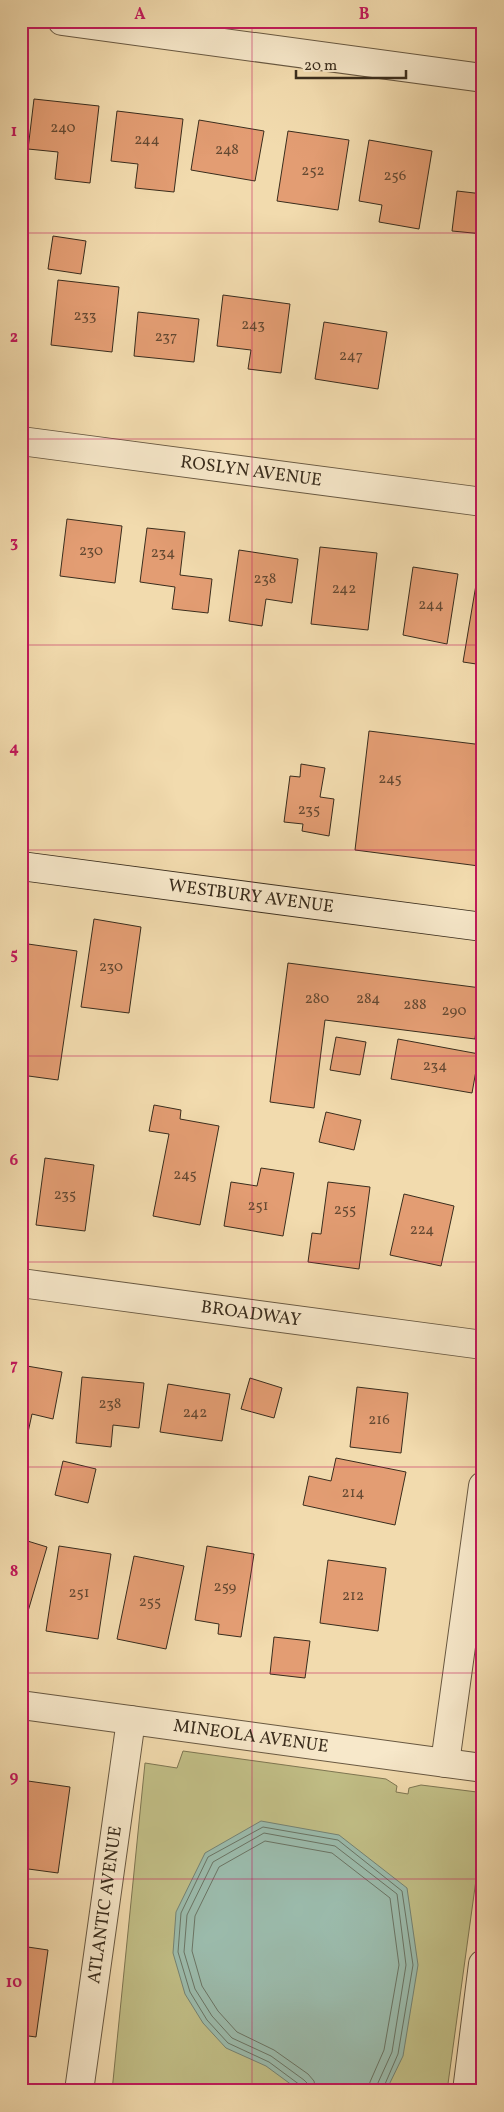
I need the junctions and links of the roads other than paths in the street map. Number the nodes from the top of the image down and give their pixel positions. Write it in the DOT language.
graph roads {
  1 [pos="62,21"];
  2 [pos="483,78"];
  3 [pos="21,441"];
  4 [pos="483,502"];
  5 [pos="21,866"];
  6 [pos="483,928"];
  7 [pos="21,1283"];
  8 [pos="483,1345"];
  9 [pos="483,1486"];
  10 [pos="21,1705"];
  11 [pos="131,1720"];
  12 [pos="445,1763"];
  13 [pos="483,1768"];
  14 [pos="483,1964"];
  15 [pos="80,2091"];
  16 [pos="467,2091"];
  1 -- 2 [label="street"];
  3 -- 4 [label="street, ROSLYN AVENUE"];
  5 -- 6 [label="street, WESTBURY AVENUE"];
  7 -- 8 [label="street, BROADWAY"];
  9 -- 12 [label="street"];
  10 -- 11 [label="street, MINEOLA AVENUE"];
  11 -- 12 [label="street, MINEOLA AVENUE"];
  11 -- 15 [label="street, ATLANTIC AVENUE"];
  12 -- 13 [label="street, MINEOLA AVENUE"];
  14 -- 16 [label="street"];
}
